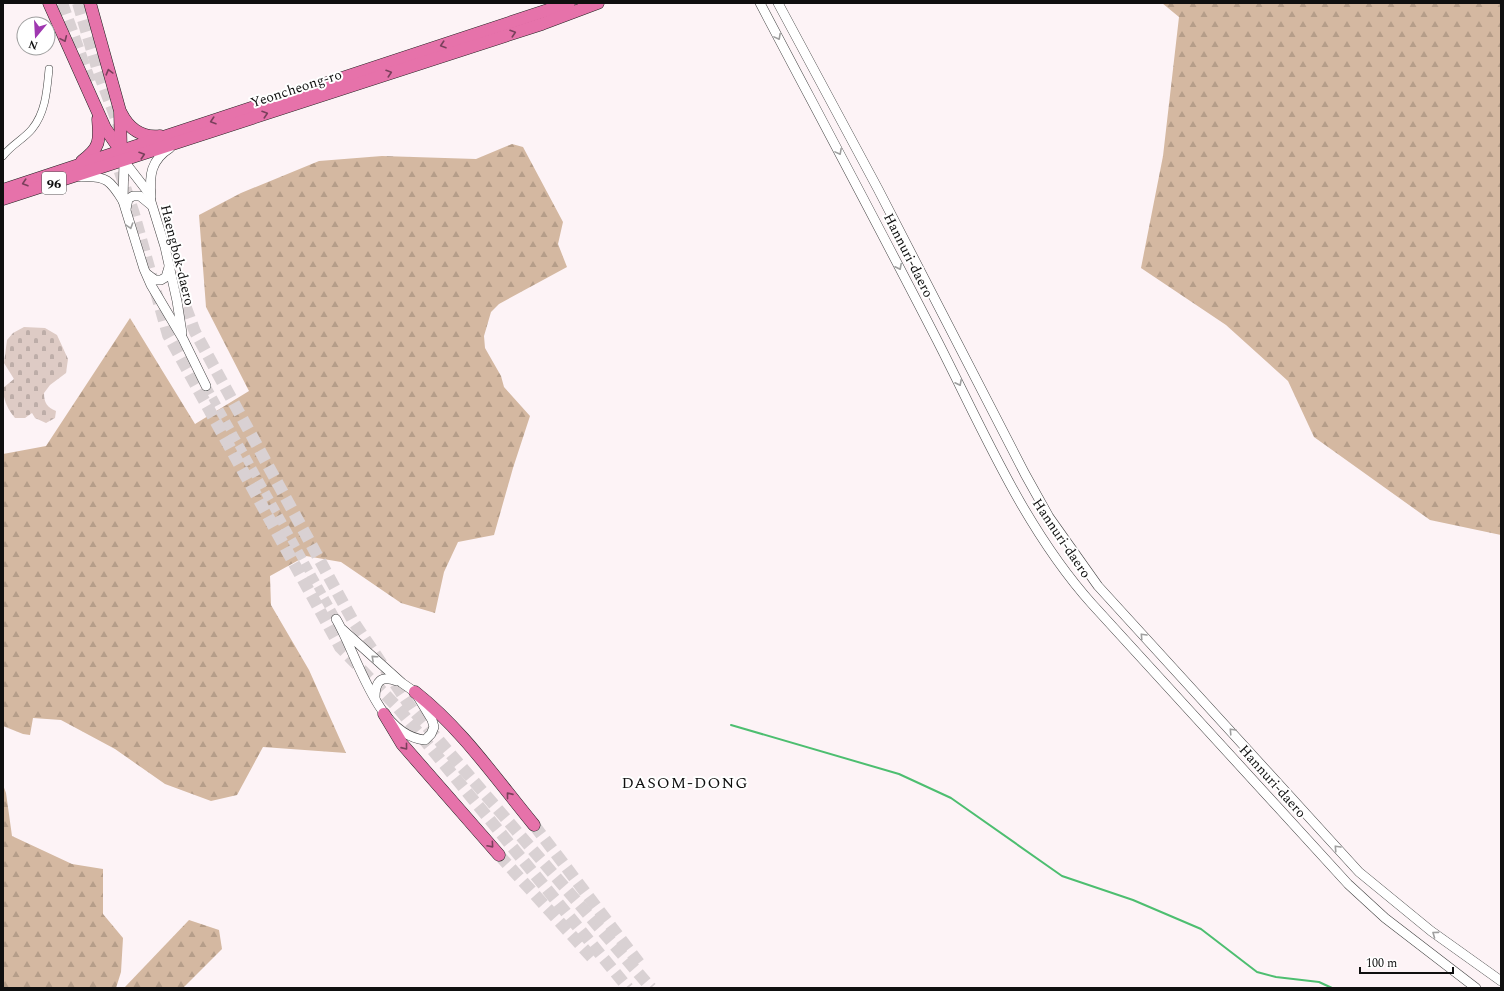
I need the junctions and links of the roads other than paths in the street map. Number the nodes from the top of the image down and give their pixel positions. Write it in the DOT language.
graph roads {
  1 [pos="49,3"];
  2 [pos="90,3"];
  3 [pos="569,3"];
  4 [pos="598,3"];
  5 [pos="760,3"];
  6 [pos="778,3"];
  7 [pos="49,69"];
  8 [pos="115,95"];
  9 [pos="96,109"];
  10 [pos="120,111"];
  11 [pos="176,138"];
  12 [pos="3,156"];
  13 [pos="123,156"];
  14 [pos="70,173"];
  15 [pos="3,190"];
  16 [pos="3,199"];
  17 [pos="123,201"];
  18 [pos="152,206"];
  19 [pos="126,212"];
  20 [pos="169,264"];
  21 [pos="144,269"];
  22 [pos="183,339"];
  23 [pos="206,386"];
  24 [pos="336,619"];
  25 [pos="342,629"];
  26 [pos="402,683"];
  27 [pos="415,692"];
  28 [pos="375,699"];
  29 [pos="384,714"];
  30 [pos="534,825"];
  31 [pos="499,855"];
  32 [pos="1501,981"];
  33 [pos="1476,988"];
  1 -- 9 [label="highway, one-way"];
  8 -- 2 [label="highway, one-way"];
  3 -- 11 [label="highway, Yeoncheong-ro, one-way"];
  11 -- 4 [label="highway, Yeoncheong-ro, one-way"];
  5 -- 33 [label="street, Hannuri-daero, one-way"];
  32 -- 6 [label="street, Hannuri-daero, one-way"];
  7 -- 12 [label="street"];
  8 -- 9 [label="highway"];
  8 -- 10 [label="highway"];
  9 -- 13 [label="highway"];
  9 -- 14 [label="highway"];
  10 -- 11 [label="highway"];
  10 -- 13 [label="highway"];
  11 -- 13 [label="highway, Yeoncheong-ro"];
  11 -- 18 [label="street"];
  13 -- 14 [label="highway, Yeoncheong-ro / 96"];
  13 -- 17 [label="street, Haengbok-daero"];
  13 -- 18 [label="street, Haengbok-daero"];
  14 -- 15 [label="highway, Yeoncheong-ro / 96, one-way"];
  14 -- 16 [label="highway, Yeoncheong-ro / 96"];
  14 -- 17 [label="street"];
  17 -- 19 [label="street, Haengbok-daero"];
  18 -- 19 [label="street"];
  18 -- 20 [label="street, Haengbok-daero"];
  19 -- 21 [label="street, Haengbok-daero, one-way"];
  20 -- 21 [label="street"];
  20 -- 22 [label="street, Haengbok-daero"];
  21 -- 22 [label="street, Haengbok-daero"];
  22 -- 23 [label="street, Haengbok-daero"];
  24 -- 25 [label="street"];
  26 -- 25 [label="street, one-way"];
  25 -- 28 [label="street"];
  26 -- 27 [label="street"];
  26 -- 28 [label="street"];
  27 -- 29 [label="street"];
  30 -- 27 [label="highway, one-way"];
  28 -- 29 [label="street"];
  29 -- 31 [label="highway, one-way"];
}
